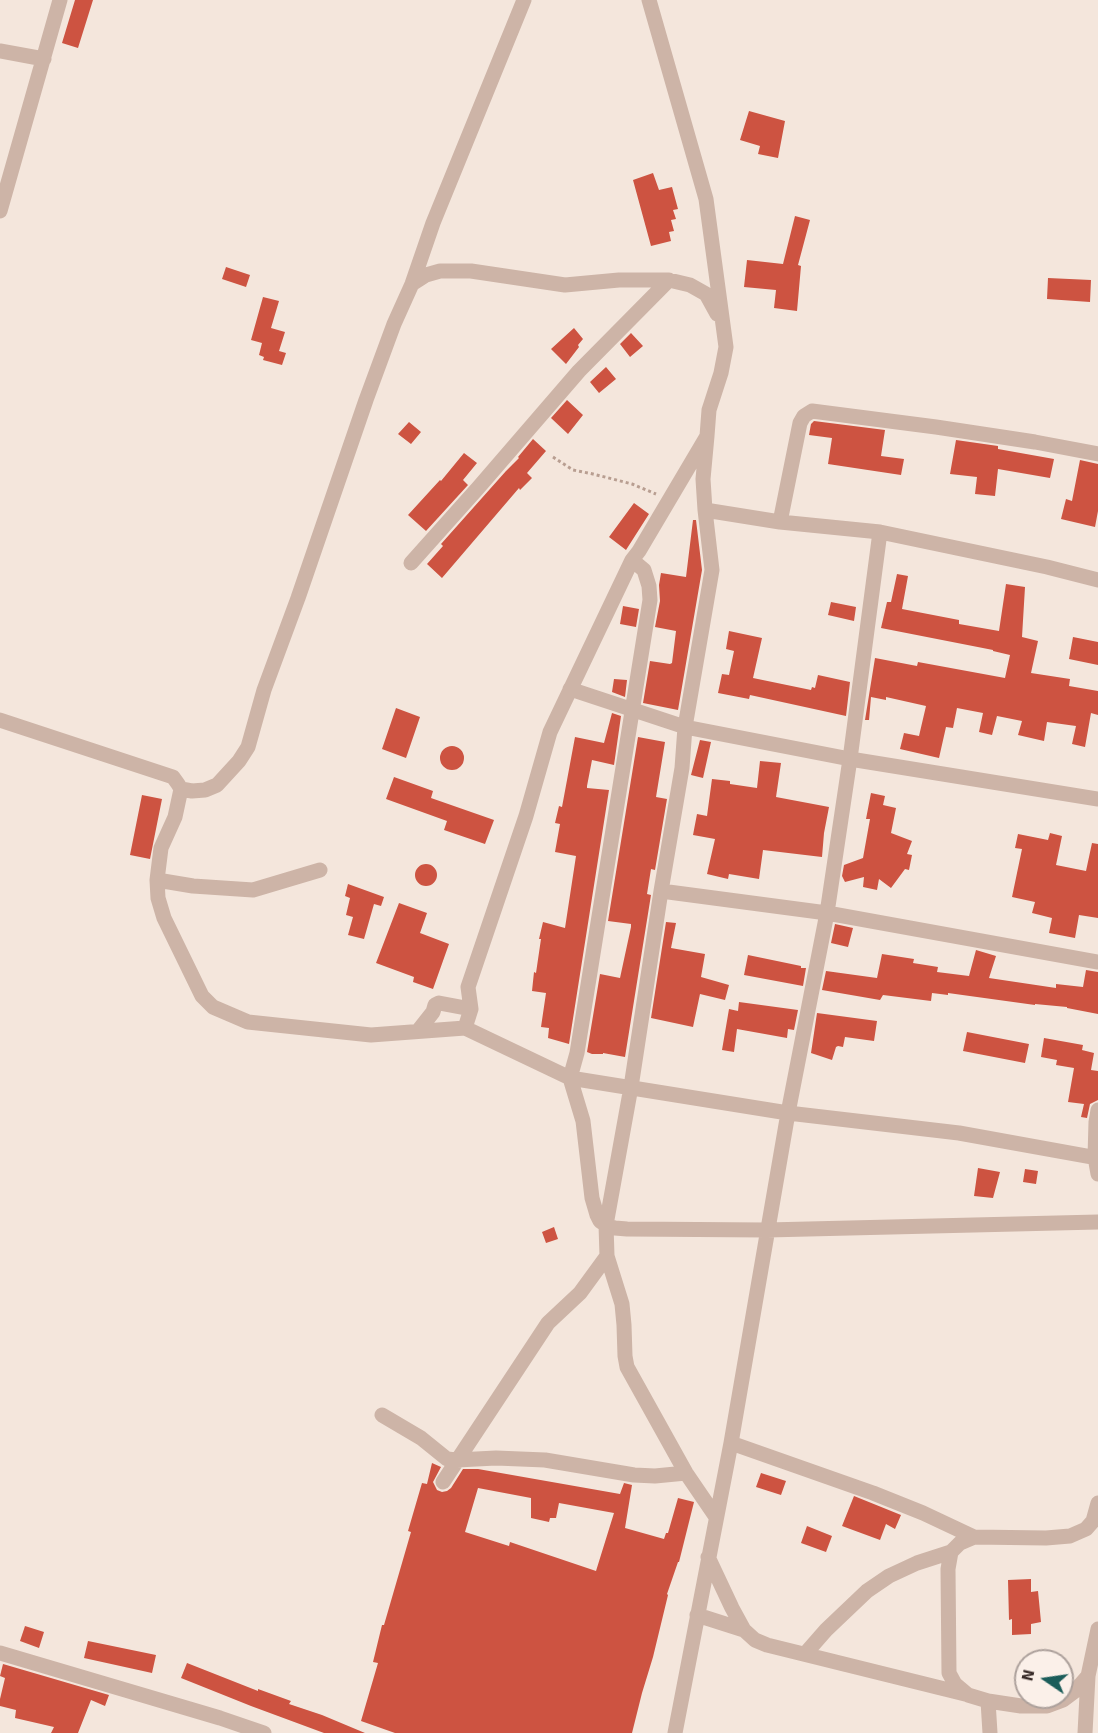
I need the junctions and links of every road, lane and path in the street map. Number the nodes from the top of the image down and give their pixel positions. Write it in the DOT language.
graph roads {
  1 [pos="60,0"];
  2 [pos="524,0"];
  3 [pos="649,0"];
  4 [pos="0,51"];
  5 [pos="44,59"];
  6 [pos="0,211"];
  7 [pos="669,280"];
  8 [pos="412,284"];
  9 [pos="721,322"];
  10 [pos="707,436"];
  11 [pos="1098,454"];
  12 [pos="553,457"];
  13 [pos="673,495"];
  14 [pos="705,510"];
  15 [pos="780,522"];
  16 [pos="880,532"];
  17 [pos="632,560"];
  18 [pos="411,563"];
  19 [pos="1098,580"];
  20 [pos="570,689"];
  21 [pos="632,709"];
  22 [pos="0,720"];
  23 [pos="685,727"];
  24 [pos="850,759"];
  25 [pos="181,789"];
  26 [pos="1098,799"];
  27 [pos="320,870"];
  28 [pos="156,880"];
  29 [pos="661,891"];
  30 [pos="826,913"];
  31 [pos="1098,962"];
  32 [pos="471,1009"];
  33 [pos="465,1028"];
  34 [pos="418,1031"];
  35 [pos="570,1078"];
  36 [pos="631,1087"];
  37 [pos="1098,1110"];
  38 [pos="788,1113"];
  39 [pos="1097,1158"];
  40 [pos="1098,1174"];
  41 [pos="1098,1222"];
  42 [pos="606,1225"];
  43 [pos="767,1230"];
  44 [pos="607,1256"];
  45 [pos="382,1415"];
  46 [pos="731,1443"];
  47 [pos="457,1460"];
  48 [pos="686,1473"];
  49 [pos="443,1482"];
  50 [pos="1098,1503"];
  51 [pos="716,1517"];
  52 [pos="974,1537"];
  53 [pos="951,1552"];
  54 [pos="708,1557"];
  55 [pos="697,1615"];
  56 [pos="1098,1629"];
  57 [pos="744,1630"];
  58 [pos="0,1653"];
  59 [pos="805,1654"];
  60 [pos="1088,1676"];
  61 [pos="968,1695"];
  62 [pos="988,1701"];
  63 [pos="264,1733"];
  64 [pos="675,1733"];
  65 [pos="990,1733"];
  66 [pos="1084,1733"];
  1 -- 5 [label="street"];
  2 -- 8 [label="street"];
  3 -- 9 [label="street"];
  4 -- 5 [label="street"];
  5 -- 6 [label="street"];
  7 -- 8 [label="street"];
  7 -- 9 [label="street"];
  7 -- 18 [label="street"];
  8 -- 25 [label="street"];
  9 -- 10 [label="street"];
  10 -- 13 [label="street"];
  10 -- 14 [label="street"];
  11 -- 15 [label="street"];
  12 -- 13 [label="path"];
  13 -- 17 [label="street"];
  14 -- 15 [label="street"];
  14 -- 23 [label="street"];
  15 -- 16 [label="street"];
  16 -- 19 [label="street"];
  16 -- 24 [label="street"];
  17 -- 20 [label="street"];
  17 -- 21 [label="street"];
  20 -- 21 [label="street"];
  20 -- 32 [label="street"];
  21 -- 23 [label="street"];
  21 -- 35 [label="street"];
  22 -- 25 [label="street"];
  23 -- 24 [label="street"];
  23 -- 29 [label="street"];
  24 -- 26 [label="street"];
  24 -- 30 [label="street"];
  25 -- 28 [label="street"];
  27 -- 28 [label="street"];
  28 -- 34 [label="street"];
  29 -- 30 [label="street"];
  29 -- 36 [label="street"];
  30 -- 31 [label="street"];
  30 -- 38 [label="street"];
  32 -- 33 [label="street"];
  32 -- 34 [label="street"];
  33 -- 34 [label="street"];
  33 -- 35 [label="street"];
  35 -- 36 [label="street"];
  35 -- 42 [label="street"];
  36 -- 38 [label="street"];
  36 -- 42 [label="street"];
  37 -- 39 [label="street"];
  38 -- 39 [label="street"];
  38 -- 43 [label="street"];
  39 -- 40 [label="street"];
  41 -- 43 [label="street"];
  42 -- 43 [label="street"];
  42 -- 44 [label="street"];
  43 -- 46 [label="street"];
  44 -- 47 [label="street"];
  44 -- 48 [label="street"];
  45 -- 47 [label="street"];
  46 -- 51 [label="street"];
  46 -- 52 [label="street"];
  47 -- 48 [label="street"];
  47 -- 49 [label="street"];
  48 -- 51 [label="street"];
  50 -- 52 [label="street"];
  51 -- 54 [label="street"];
  52 -- 53 [label="street"];
  53 -- 59 [label="street"];
  53 -- 61 [label="street"];
  54 -- 55 [label="street"];
  54 -- 57 [label="street"];
  55 -- 57 [label="street"];
  55 -- 64 [label="street"];
  56 -- 60 [label="street"];
  57 -- 59 [label="street"];
  58 -- 63 [label="street"];
  59 -- 61 [label="street"];
  60 -- 62 [label="street"];
  60 -- 66 [label="street"];
  61 -- 62 [label="street"];
  62 -- 65 [label="street"];
}
